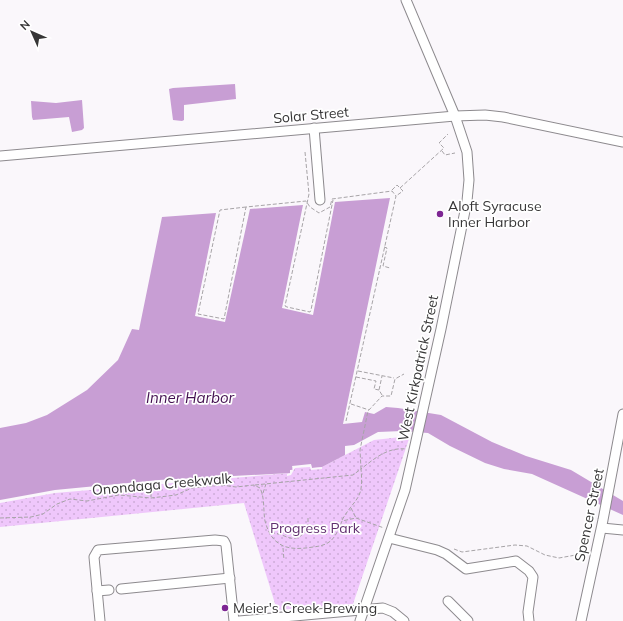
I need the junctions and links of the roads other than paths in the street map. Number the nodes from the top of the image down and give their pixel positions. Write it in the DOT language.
graph roads {
  1 [pos="406,0"];
  2 [pos="455,116"];
  3 [pos="314,128"];
  4 [pos="623,142"];
  5 [pos="0,156"];
  6 [pos="320,200"];
  7 [pos="623,414"];
  8 [pos="619,462"];
  9 [pos="602,528"];
  10 [pos="623,530"];
  11 [pos="390,534"];
  12 [pos="230,578"];
  13 [pos="121,589"];
  14 [pos="109,590"];
  15 [pos="97,591"];
  16 [pos="448,601"];
  17 [pos="364,611"];
  18 [pos="100,621"];
  19 [pos="234,621"];
  20 [pos="239,621"];
  21 [pos="360,621"];
  22 [pos="404,621"];
  23 [pos="468,621"];
  24 [pos="529,621"];
  25 [pos="581,621"];
  1 -- 2 [label="street, West Kirkpatrick Street"];
  2 -- 3 [label="street, Solar Street"];
  2 -- 4 [label="street, Solar Street"];
  2 -- 11 [label="street, West Kirkpatrick Street"];
  3 -- 5 [label="street, Solar Street"];
  3 -- 6 [label="street"];
  7 -- 8 [label="street, Spencer Street"];
  8 -- 9 [label="street, Spencer Street"];
  9 -- 10 [label="street"];
  9 -- 25 [label="street, Spencer Street"];
  11 -- 17 [label="street, West Kirkpatrick Street"];
  11 -- 24 [label="street"];
  12 -- 13 [label="street"];
  12 -- 15 [label="street"];
  12 -- 19 [label="street"];
  14 -- 15 [label="street"];
  15 -- 18 [label="street"];
  16 -- 23 [label="street"];
  17 -- 20 [label="street"];
  17 -- 21 [label="street, West Kirkpatrick Street"];
  17 -- 22 [label="street"];
}
